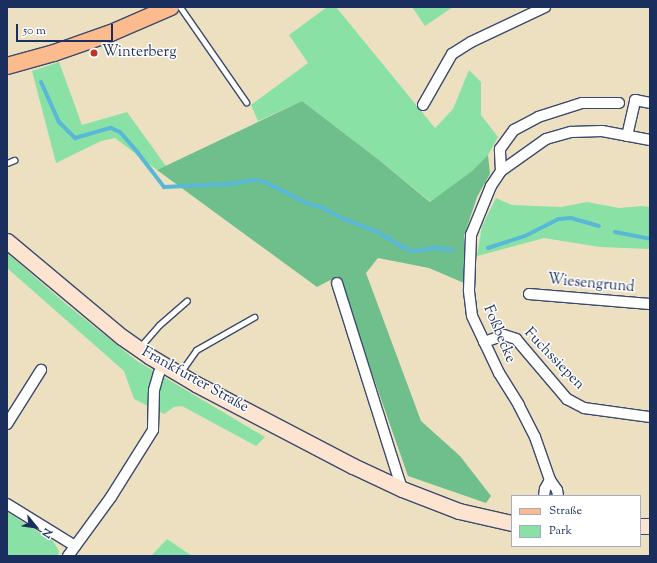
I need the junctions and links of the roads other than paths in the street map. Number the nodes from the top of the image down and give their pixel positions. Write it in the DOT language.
graph roads {
  1 [pos="171,7"];
  2 [pos="180,7"];
  3 [pos="545,7"];
  4 [pos="7,66"];
  5 [pos="246,102"];
  6 [pos="650,102"];
  7 [pos="619,103"];
  8 [pos="423,105"];
  9 [pos="627,136"];
  10 [pos="650,140"];
  11 [pos="14,160"];
  12 [pos="7,163"];
  13 [pos="501,171"];
  14 [pos="7,241"];
  15 [pos="338,283"];
  16 [pos="529,294"];
  17 [pos="186,301"];
  18 [pos="650,304"];
  19 [pos="254,317"];
  20 [pos="484,342"];
  21 [pos="138,349"];
  22 [pos="163,366"];
  23 [pos="41,370"];
  24 [pos="179,374"];
  25 [pos="650,417"];
  26 [pos="7,424"];
  27 [pos="550,480"];
  28 [pos="402,489"];
  29 [pos="544,495"];
  30 [pos="558,495"];
  31 [pos="7,504"];
  32 [pos="511,522"];
  33 [pos="76,546"];
  34 [pos="68,556"];
  1 -- 4 [label="main road"];
  2 -- 5 [label="lane"];
  3 -- 8 [label="street"];
  6 -- 9 [label="street"];
  7 -- 13 [label="street"];
  9 -- 10 [label="street, Foßbecke"];
  9 -- 13 [label="street, Foßbecke"];
  11 -- 12 [label="lane"];
  13 -- 20 [label="street, Foßbecke"];
  14 -- 21 [label="main road, Frankfurter Straße"];
  15 -- 28 [label="street"];
  16 -- 18 [label="street, Wiesengrund"];
  17 -- 21 [label="lane"];
  19 -- 24 [label="lane"];
  20 -- 25 [label="street, Fuchssiepen"];
  20 -- 27 [label="street, Foßbecke"];
  21 -- 22 [label="main road, Frankfurter Straße"];
  22 -- 24 [label="main road, Frankfurter Straße"];
  22 -- 33 [label="street"];
  23 -- 26 [label="street"];
  24 -- 28 [label="main road, Frankfurter Straße"];
  27 -- 29 [label="street"];
  27 -- 30 [label="street, Foßbecke"];
  28 -- 32 [label="main road, Frankfurter Straße"];
  31 -- 33 [label="street"];
  33 -- 34 [label="street"];
}
